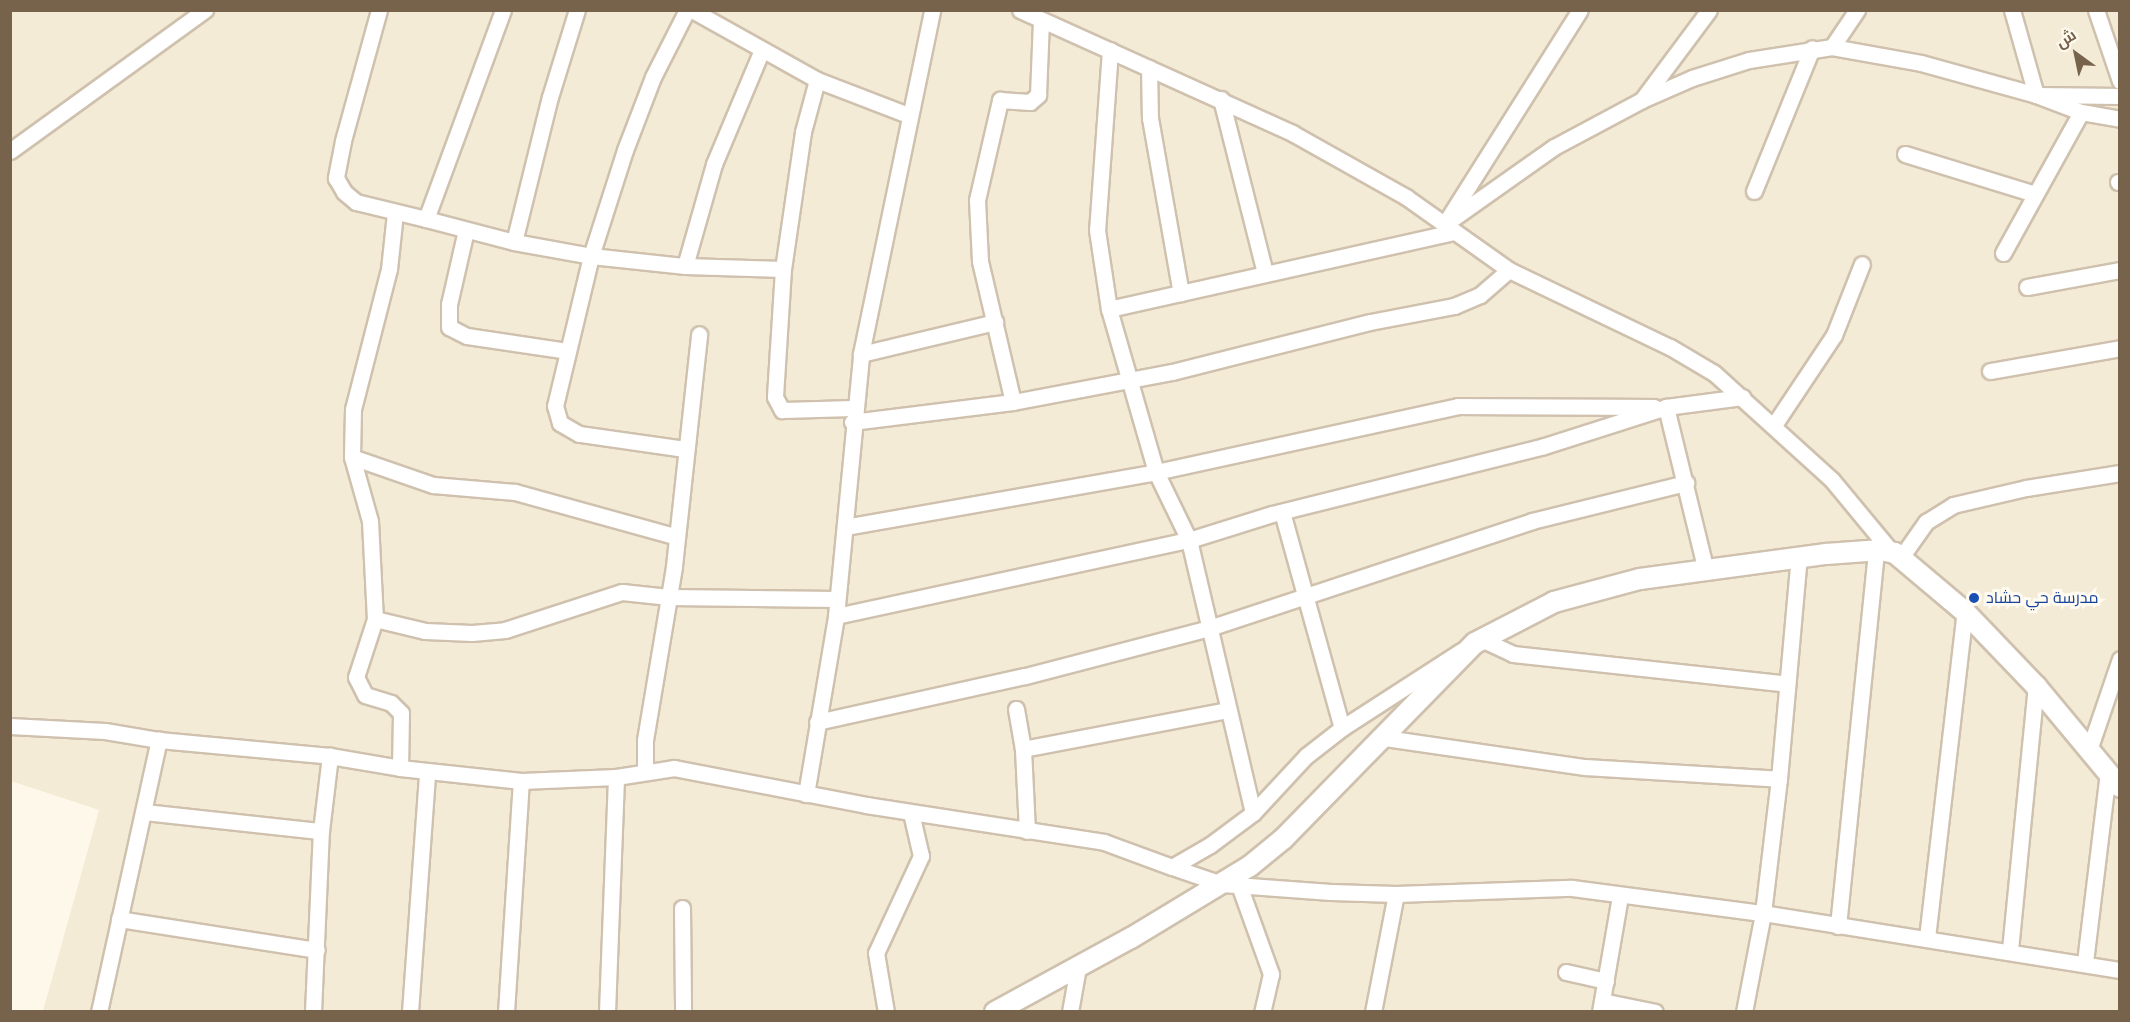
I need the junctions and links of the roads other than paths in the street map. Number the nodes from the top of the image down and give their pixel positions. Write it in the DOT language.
graph roads {
  1 [pos="205,10"];
  2 [pos="380,10"];
  3 [pos="503,10"];
  4 [pos="577,10"];
  5 [pos="687,10"];
  6 [pos="692,10"];
  7 [pos="932,10"];
  8 [pos="1020,10"];
  9 [pos="1580,10"];
  10 [pos="1709,10"];
  11 [pos="1857,10"];
  12 [pos="2012,10"];
  13 [pos="2096,10"];
  14 [pos="1041,20"];
  15 [pos="1832,47"];
  16 [pos="1812,48"];
  17 [pos="762,50"];
  18 [pos="1110,50"];
  19 [pos="1149,68"];
  20 [pos="817,80"];
  21 [pos="2120,81"];
  22 [pos="2036,95"];
  23 [pos="2120,96"];
  24 [pos="1221,99"];
  25 [pos="1642,100"];
  26 [pos="2081,112"];
  27 [pos="908,115"];
  28 [pos="2120,119"];
  29 [pos="10,151"];
  30 [pos="1905,154"];
  31 [pos="1754,191"];
  32 [pos="2035,194"];
  33 [pos="395,213"];
  34 [pos="426,219"];
  35 [pos="1449,228"];
  36 [pos="466,230"];
  37 [pos="514,242"];
  38 [pos="2003,253"];
  39 [pos="591,256"];
  40 [pos="1862,264"];
  41 [pos="685,266"];
  42 [pos="783,269"];
  43 [pos="1509,270"];
  44 [pos="2120,270"];
  45 [pos="1265,273"];
  46 [pos="2027,287"];
  47 [pos="1181,293"];
  48 [pos="1109,309"];
  49 [pos="995,322"];
  50 [pos="699,334"];
  51 [pos="2120,348"];
  52 [pos="567,351"];
  53 [pos="861,354"];
  54 [pos="1990,371"];
  55 [pos="1129,379"];
  56 [pos="1742,397"];
  57 [pos="1012,402"];
  58 [pos="1666,407"];
  59 [pos="853,415"];
  60 [pos="1774,425"];
  61 [pos="685,449"];
  62 [pos="352,457"];
  63 [pos="1156,472"];
  64 [pos="2120,472"];
  65 [pos="1686,483"];
  66 [pos="1282,512"];
  67 [pos="845,527"];
  68 [pos="674,536"];
  69 [pos="1189,540"];
  70 [pos="1889,552"];
  71 [pos="1799,557"];
  72 [pos="1705,567"];
  73 [pos="669,597"];
  74 [pos="1306,598"];
  75 [pos="836,599"];
  76 [pos="1965,612"];
  77 [pos="836,616"];
  78 [pos="375,619"];
  79 [pos="1209,628"];
  80 [pos="1478,641"];
  81 [pos="2120,660"];
  82 [pos="1787,684"];
  83 [pos="2037,686"];
  84 [pos="1016,709"];
  85 [pos="1227,710"];
  86 [pos="817,722"];
  87 [pos="10,726"];
  88 [pos="1342,728"];
  89 [pos="1385,738"];
  90 [pos="159,740"];
  91 [pos="1023,748"];
  92 [pos="2090,750"];
  93 [pos="330,756"];
  94 [pos="400,768"];
  95 [pos="645,770"];
  96 [pos="427,772"];
  97 [pos="616,777"];
  98 [pos="1779,779"];
  99 [pos="2114,779"];
  100 [pos="521,781"];
  101 [pos="806,794"];
  102 [pos="145,812"];
  103 [pos="911,813"];
  104 [pos="1253,813"];
  105 [pos="321,831"];
  106 [pos="1027,831"];
  107 [pos="1172,867"];
  108 [pos="1230,884"];
  109 [pos="1396,894"];
  110 [pos="1620,896"];
  111 [pos="682,908"];
  112 [pos="1763,913"];
  113 [pos="119,919"];
  114 [pos="1838,926"];
  115 [pos="1927,938"];
  116 [pos="317,950"];
  117 [pos="2010,951"];
  118 [pos="2085,962"];
  119 [pos="1078,967"];
  120 [pos="2120,970"];
  121 [pos="1566,972"];
  122 [pos="1606,981"];
  123 [pos="1601,1006"];
  124 [pos="99,1011"];
  125 [pos="313,1011"];
  126 [pos="410,1011"];
  127 [pos="506,1011"];
  128 [pos="607,1011"];
  129 [pos="683,1011"];
  130 [pos="886,1011"];
  131 [pos="995,1011"];
  132 [pos="1070,1011"];
  133 [pos="1262,1011"];
  134 [pos="1373,1011"];
  135 [pos="1655,1011"];
  136 [pos="1744,1011"];
  1 -- 29 [label="street"];
  2 -- 33 [label="street"];
  3 -- 34 [label="street"];
  4 -- 37 [label="street"];
  5 -- 39 [label="street"];
  6 -- 17 [label="street"];
  7 -- 27 [label="street"];
  8 -- 14 [label="street"];
  9 -- 35 [label="street"];
  10 -- 25 [label="street"];
  11 -- 15 [label="street"];
  12 -- 22 [label="street"];
  13 -- 21 [label="street"];
  14 -- 18 [label="street"];
  14 -- 49 [label="street"];
  15 -- 16 [label="street"];
  15 -- 22 [label="street"];
  16 -- 25 [label="street"];
  16 -- 31 [label="street"];
  17 -- 20 [label="street"];
  17 -- 41 [label="street"];
  18 -- 19 [label="street"];
  18 -- 48 [label="street"];
  19 -- 24 [label="street"];
  19 -- 47 [label="street"];
  20 -- 27 [label="street"];
  20 -- 42 [label="street"];
  22 -- 23 [label="street"];
  22 -- 26 [label="street"];
  24 -- 35 [label="street"];
  24 -- 45 [label="street"];
  25 -- 35 [label="street"];
  26 -- 28 [label="street"];
  26 -- 32 [label="street"];
  27 -- 53 [label="street"];
  30 -- 32 [label="street"];
  32 -- 38 [label="street"];
  33 -- 34 [label="street"];
  33 -- 62 [label="street"];
  34 -- 36 [label="street"];
  35 -- 43 [label="street"];
  35 -- 45 [label="street"];
  36 -- 37 [label="street"];
  36 -- 52 [label="street"];
  37 -- 39 [label="street"];
  39 -- 41 [label="street"];
  39 -- 52 [label="street"];
  40 -- 60 [label="street"];
  41 -- 42 [label="street"];
  42 -- 59 [label="street"];
  43 -- 55 [label="street"];
  43 -- 56 [label="street"];
  44 -- 46 [label="street"];
  45 -- 47 [label="street"];
  47 -- 48 [label="street"];
  48 -- 55 [label="street"];
  49 -- 53 [label="street"];
  49 -- 57 [label="street"];
  50 -- 61 [label="street"];
  51 -- 54 [label="street"];
  52 -- 61 [label="street"];
  53 -- 59 [label="street"];
  55 -- 57 [label="street"];
  55 -- 63 [label="street"];
  56 -- 58 [label="street"];
  56 -- 60 [label="street"];
  57 -- 59 [label="street"];
  58 -- 63 [label="street"];
  58 -- 65 [label="street"];
  58 -- 66 [label="street"];
  59 -- 67 [label="street"];
  60 -- 70 [label="street"];
  61 -- 68 [label="street"];
  62 -- 68 [label="street"];
  62 -- 78 [label="street"];
  63 -- 67 [label="street"];
  63 -- 69 [label="street"];
  64 -- 70 [label="street"];
  65 -- 72 [label="street"];
  65 -- 74 [label="street"];
  66 -- 69 [label="street"];
  66 -- 74 [label="street"];
  67 -- 75 [label="street"];
  68 -- 73 [label="street"];
  69 -- 77 [label="street"];
  69 -- 79 [label="street"];
  70 -- 71 [label="street"];
  70 -- 76 [label="street"];
  70 -- 114 [label="street"];
  71 -- 72 [label="street"];
  71 -- 82 [label="street"];
  72 -- 80 [label="street"];
  73 -- 75 [label="street"];
  73 -- 78 [label="street"];
  73 -- 95 [label="street"];
  74 -- 79 [label="street"];
  74 -- 88 [label="street"];
  75 -- 77 [label="street"];
  76 -- 83 [label="street"];
  76 -- 115 [label="street"];
  77 -- 86 [label="street"];
  78 -- 94 [label="street"];
  79 -- 85 [label="street"];
  79 -- 86 [label="street"];
  80 -- 82 [label="street"];
  80 -- 88 [label="street"];
  80 -- 89 [label="street"];
  81 -- 92 [label="street"];
  82 -- 98 [label="street"];
  83 -- 92 [label="street"];
  83 -- 117 [label="street"];
  84 -- 91 [label="street"];
  85 -- 91 [label="street"];
  85 -- 104 [label="street"];
  86 -- 101 [label="street"];
  87 -- 90 [label="street"];
  88 -- 104 [label="street"];
  89 -- 98 [label="street"];
  89 -- 108 [label="street"];
  90 -- 93 [label="street"];
  90 -- 102 [label="street"];
  91 -- 106 [label="street"];
  92 -- 99 [label="street"];
  93 -- 94 [label="street"];
  93 -- 105 [label="street"];
  94 -- 96 [label="street"];
  95 -- 97 [label="street"];
  95 -- 101 [label="street"];
  96 -- 100 [label="street"];
  96 -- 126 [label="street"];
  97 -- 100 [label="street"];
  97 -- 128 [label="street"];
  98 -- 112 [label="street"];
  99 -- 118 [label="street"];
  100 -- 127 [label="street"];
  101 -- 103 [label="street"];
  102 -- 105 [label="street"];
  102 -- 113 [label="street"];
  103 -- 106 [label="street"];
  103 -- 130 [label="street"];
  104 -- 107 [label="street"];
  105 -- 116 [label="street"];
  106 -- 107 [label="street"];
  107 -- 108 [label="street"];
  108 -- 109 [label="street"];
  108 -- 119 [label="street"];
  108 -- 133 [label="street"];
  109 -- 110 [label="street"];
  109 -- 134 [label="street"];
  110 -- 112 [label="street"];
  110 -- 122 [label="street"];
  111 -- 129 [label="street"];
  112 -- 114 [label="street"];
  112 -- 136 [label="street"];
  113 -- 116 [label="street"];
  113 -- 124 [label="street"];
  114 -- 115 [label="street"];
  115 -- 117 [label="street"];
  116 -- 125 [label="street"];
  117 -- 118 [label="street"];
  118 -- 120 [label="street"];
  119 -- 131 [label="street"];
  119 -- 132 [label="street"];
  121 -- 122 [label="street"];
  122 -- 123 [label="street"];
  123 -- 135 [label="street"];
}
